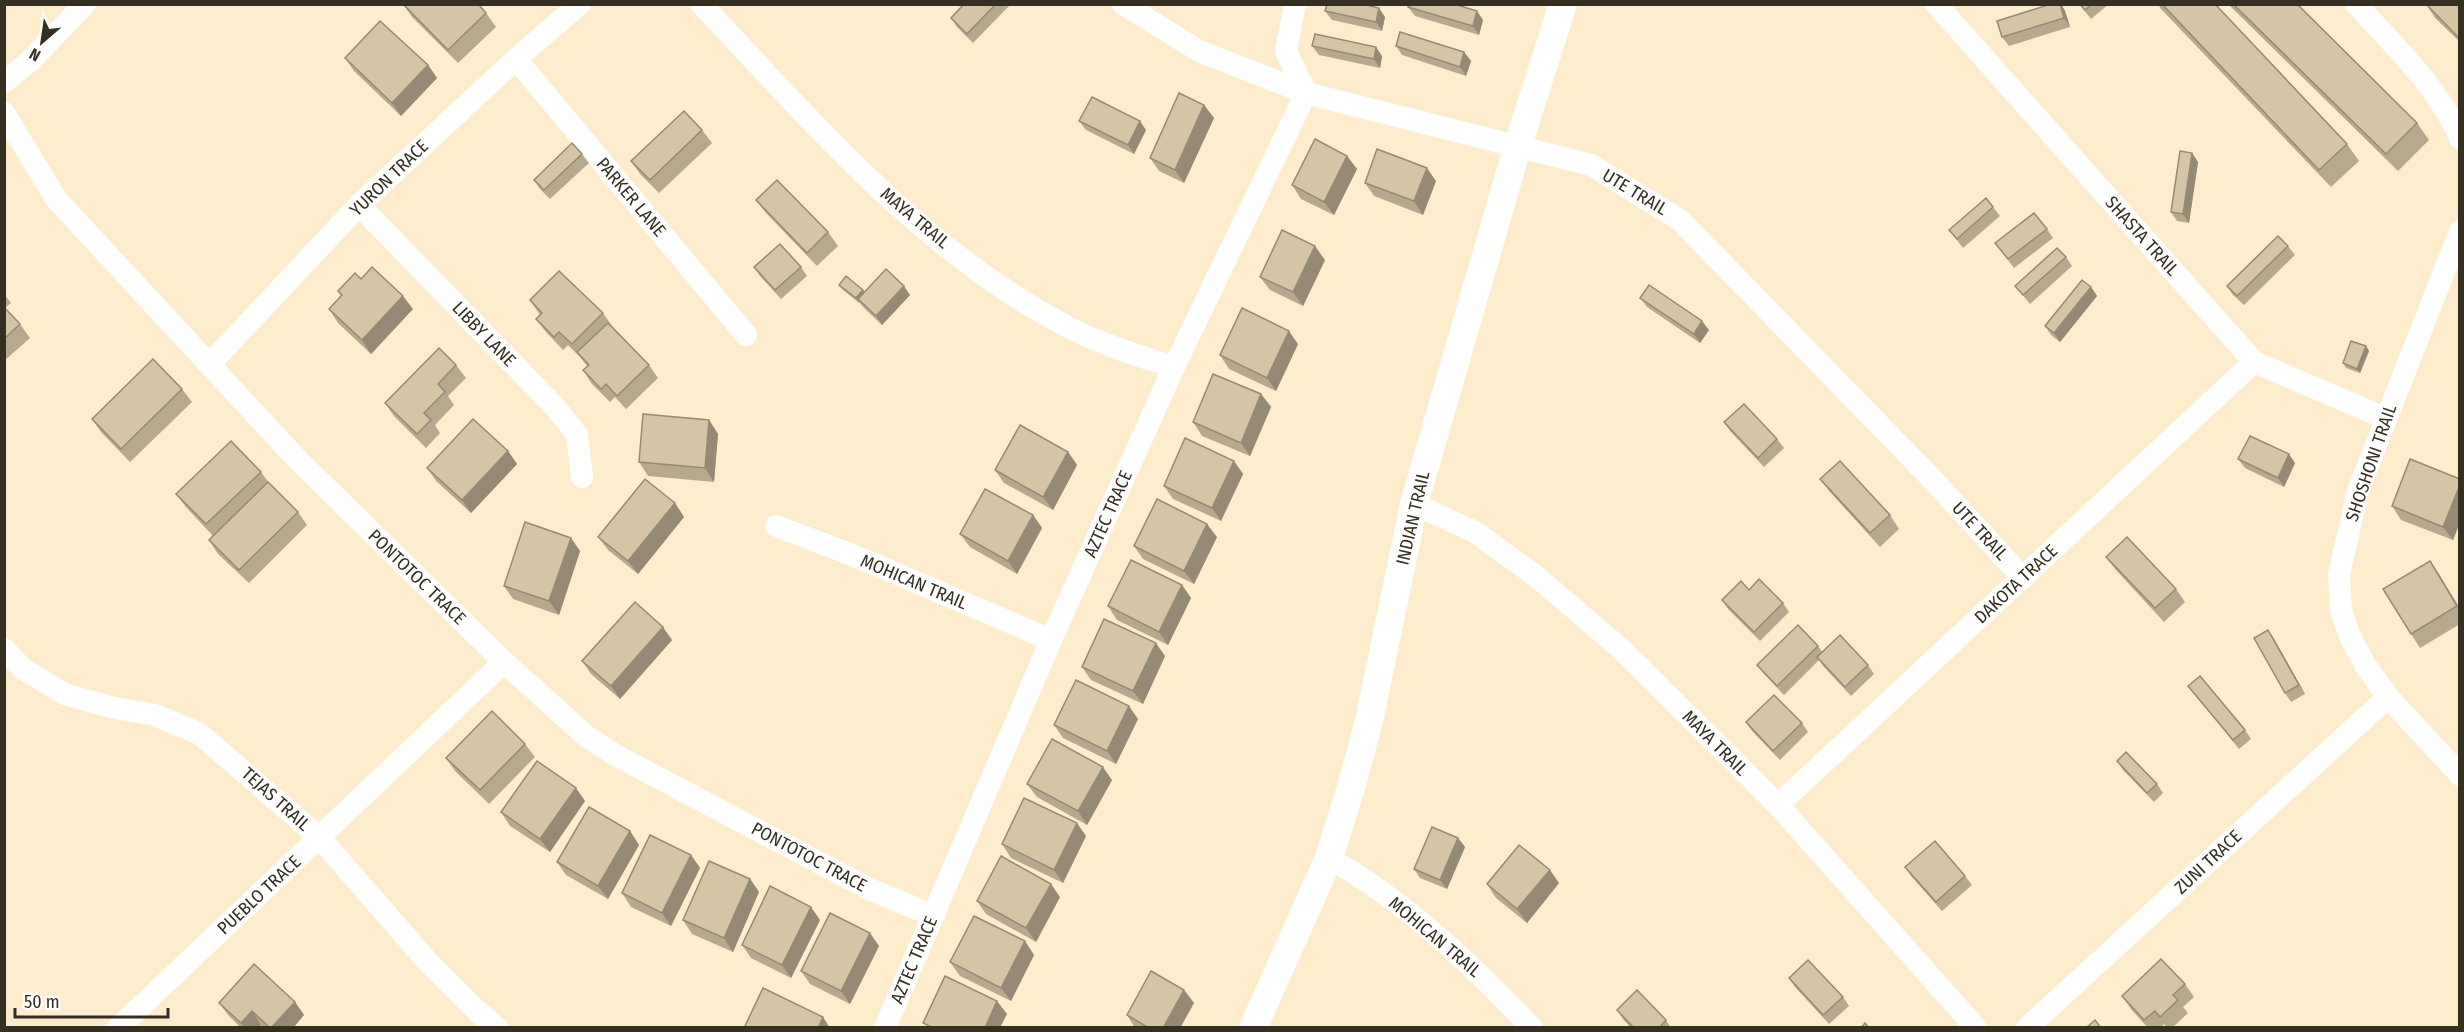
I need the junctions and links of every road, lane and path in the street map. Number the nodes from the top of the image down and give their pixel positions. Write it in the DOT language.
graph roads {
  1 [pos="85,4"];
  2 [pos="580,4"];
  3 [pos="701,4"];
  4 [pos="1124,4"];
  5 [pos="1295,4"];
  6 [pos="1563,4"];
  7 [pos="1936,4"];
  8 [pos="2356,4"];
  9 [pos="516,59"];
  10 [pos="4,82"];
  11 [pos="1306,93"];
  12 [pos="4,112"];
  13 [pos="2460,138"];
  14 [pos="1518,145"];
  15 [pos="360,205"];
  16 [pos="2460,231"];
  17 [pos="746,335"];
  18 [pos="2254,362"];
  19 [pos="210,364"];
  20 [pos="1174,367"];
  21 [pos="2385,418"];
  22 [pos="582,477"];
  23 [pos="1414,504"];
  24 [pos="776,526"];
  25 [pos="2023,578"];
  26 [pos="1051,640"];
  27 [pos="4,649"];
  28 [pos="504,662"];
  29 [pos="2388,697"];
  30 [pos="2460,775"];
  31 [pos="1778,806"];
  32 [pos="320,838"];
  33 [pos="1329,858"];
  34 [pos="933,916"];
  35 [pos="123,1026"];
  36 [pos="497,1028"];
  37 [pos="885,1028"];
  38 [pos="1253,1028"];
  39 [pos="1532,1028"];
  40 [pos="1976,1028"];
  41 [pos="2027,1028"];
  1 -- 10 [label="street"];
  2 -- 9 [label="street, YURON TRACE"];
  3 -- 20 [label="street, MAYA TRAIL"];
  4 -- 11 [label="street, UTE TRAIL"];
  5 -- 11 [label="street"];
  6 -- 14 [label="street, INDIAN TRAIL"];
  7 -- 18 [label="street, SHASTA TRAIL"];
  8 -- 13 [label="street"];
  9 -- 15 [label="street, YURON TRACE"];
  9 -- 17 [label="street, PARKER LANE"];
  11 -- 14 [label="street, UTE TRAIL"];
  11 -- 20 [label="street, AZTEC TRACE"];
  12 -- 19 [label="street, PONTOTOC TRACE"];
  14 -- 23 [label="street, INDIAN TRAIL"];
  14 -- 25 [label="street, UTE TRAIL"];
  15 -- 19 [label="street, YURON TRACE"];
  15 -- 22 [label="street, LIBBY LANE"];
  16 -- 21 [label="street, SHOSHONI TRAIL"];
  18 -- 21 [label="street, SHASTA TRAIL"];
  18 -- 25 [label="street, DAKOTA TRACE"];
  19 -- 28 [label="street, PONTOTOC TRACE"];
  20 -- 26 [label="street, AZTEC TRACE"];
  21 -- 29 [label="street, SHOSHONI TRAIL"];
  23 -- 31 [label="street, MAYA TRAIL"];
  23 -- 33 [label="street, INDIAN TRAIL"];
  24 -- 26 [label="street, MOHICAN TRAIL"];
  25 -- 31 [label="street, DAKOTA TRACE"];
  26 -- 34 [label="street, AZTEC TRACE"];
  27 -- 32 [label="street, TEJAS TRAIL"];
  28 -- 32 [label="street, PUEBLO TRACE"];
  28 -- 34 [label="street, PONTOTOC TRACE"];
  29 -- 30 [label="street, SHOSHONI TRAIL"];
  29 -- 41 [label="street, ZUNI TRACE"];
  31 -- 40 [label="street, MAYA TRAIL"];
  32 -- 35 [label="street, PUEBLO TRACE"];
  32 -- 36 [label="street, TEJAS TRAIL"];
  33 -- 38 [label="street, INDIAN TRAIL"];
  33 -- 39 [label="street, MOHICAN TRAIL"];
  34 -- 37 [label="street, AZTEC TRACE"];
}
